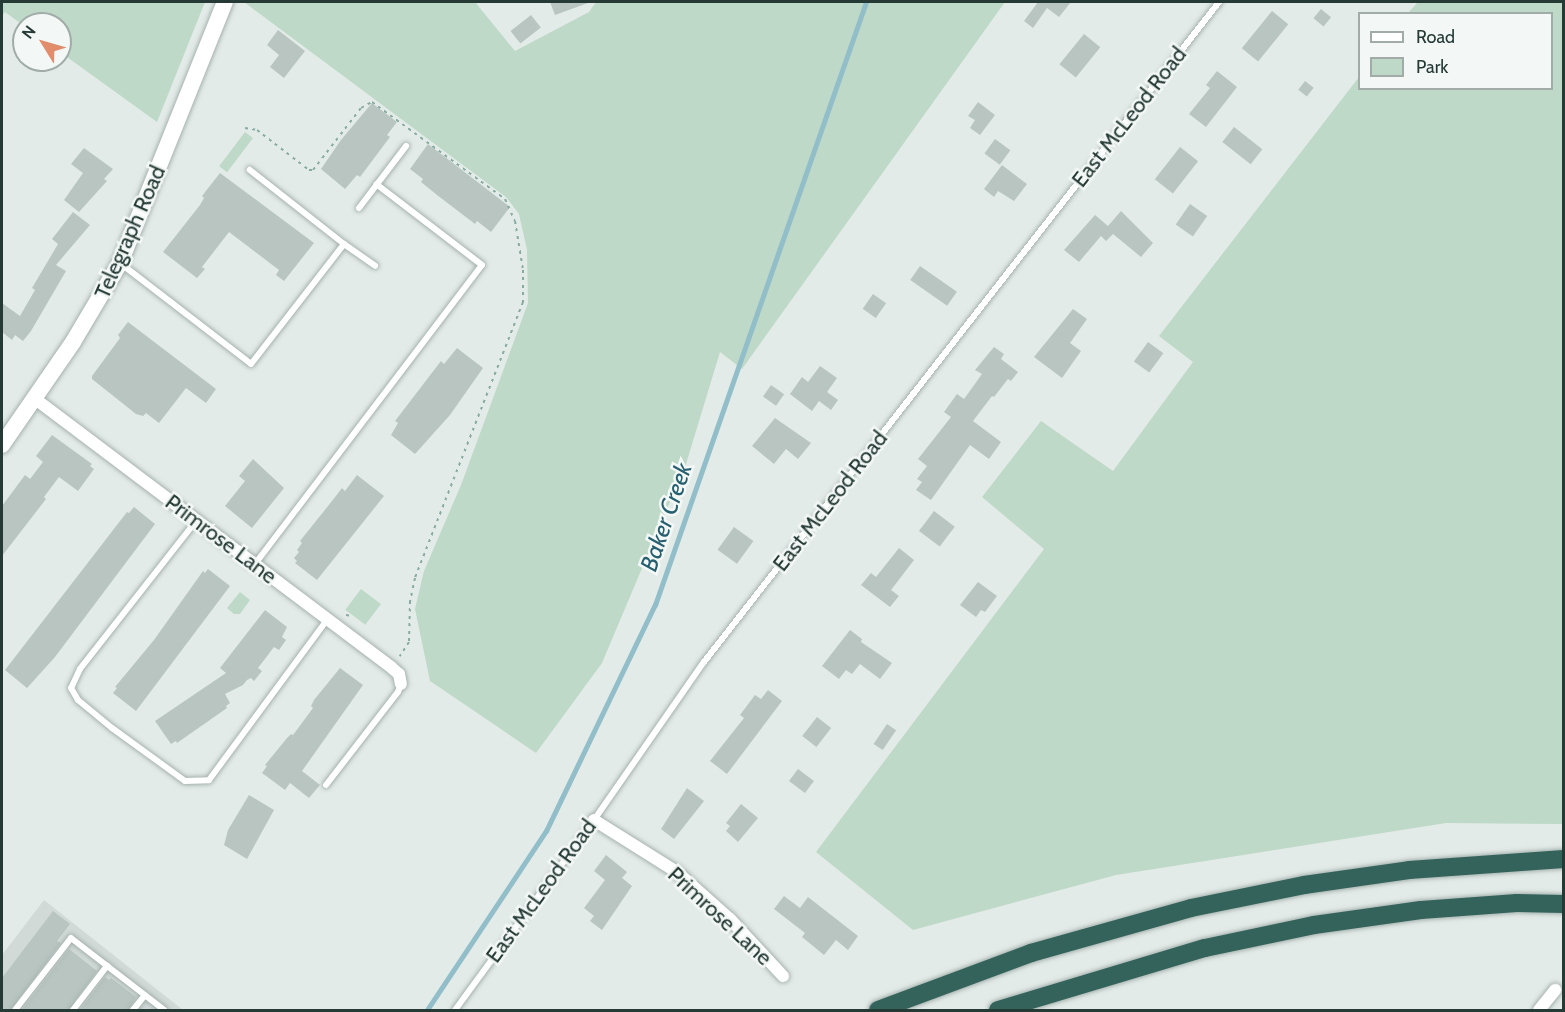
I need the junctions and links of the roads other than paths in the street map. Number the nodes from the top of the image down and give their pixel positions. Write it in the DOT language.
graph roads {
  1 [pos="225,2"];
  2 [pos="1219,2"];
  3 [pos="406,146"];
  4 [pos="250,171"];
  5 [pos="376,184"];
  6 [pos="359,208"];
  7 [pos="344,244"];
  8 [pos="120,263"];
  9 [pos="375,266"];
  10 [pos="34,398"];
  11 [pos="2,444"];
  12 [pos="197,519"];
  13 [pos="255,565"];
  14 [pos="327,620"];
  15 [pos="401,684"];
  16 [pos="326,785"];
  17 [pos="594,820"];
  18 [pos="1563,859"];
  19 [pos="1563,904"];
  20 [pos="107,966"];
  21 [pos="783,976"];
  22 [pos="1555,990"];
  23 [pos="145,995"];
  24 [pos="15,1011"];
  25 [pos="73,1011"];
  26 [pos="133,1011"];
  27 [pos="164,1011"];
  28 [pos="455,1011"];
  29 [pos="878,1011"];
  30 [pos="998,1011"];
  31 [pos="1539,1011"];
  1 -- 8 [label="street, Telegraph Road"];
  2 -- 17 [label="lane, East McLeod Road"];
  3 -- 5 [label="lane"];
  4 -- 7 [label="lane"];
  5 -- 6 [label="lane"];
  5 -- 13 [label="lane"];
  7 -- 8 [label="lane"];
  7 -- 9 [label="lane"];
  8 -- 10 [label="street, Telegraph Road"];
  10 -- 11 [label="street, Telegraph Road"];
  10 -- 12 [label="street, Primrose Lane"];
  12 -- 13 [label="street, Primrose Lane"];
  12 -- 14 [label="lane"];
  13 -- 14 [label="street, Primrose Lane"];
  14 -- 15 [label="street, Primrose Lane"];
  15 -- 16 [label="lane"];
  17 -- 21 [label="street, Primrose Lane"];
  17 -- 28 [label="lane, East McLeod Road"];
  18 -- 29 [label="highway"];
  19 -- 30 [label="highway"];
  20 -- 23 [label="lane"];
  20 -- 24 [label="lane"];
  20 -- 25 [label="lane"];
  22 -- 31 [label="street"];
  23 -- 26 [label="lane"];
  23 -- 27 [label="lane"];
}
